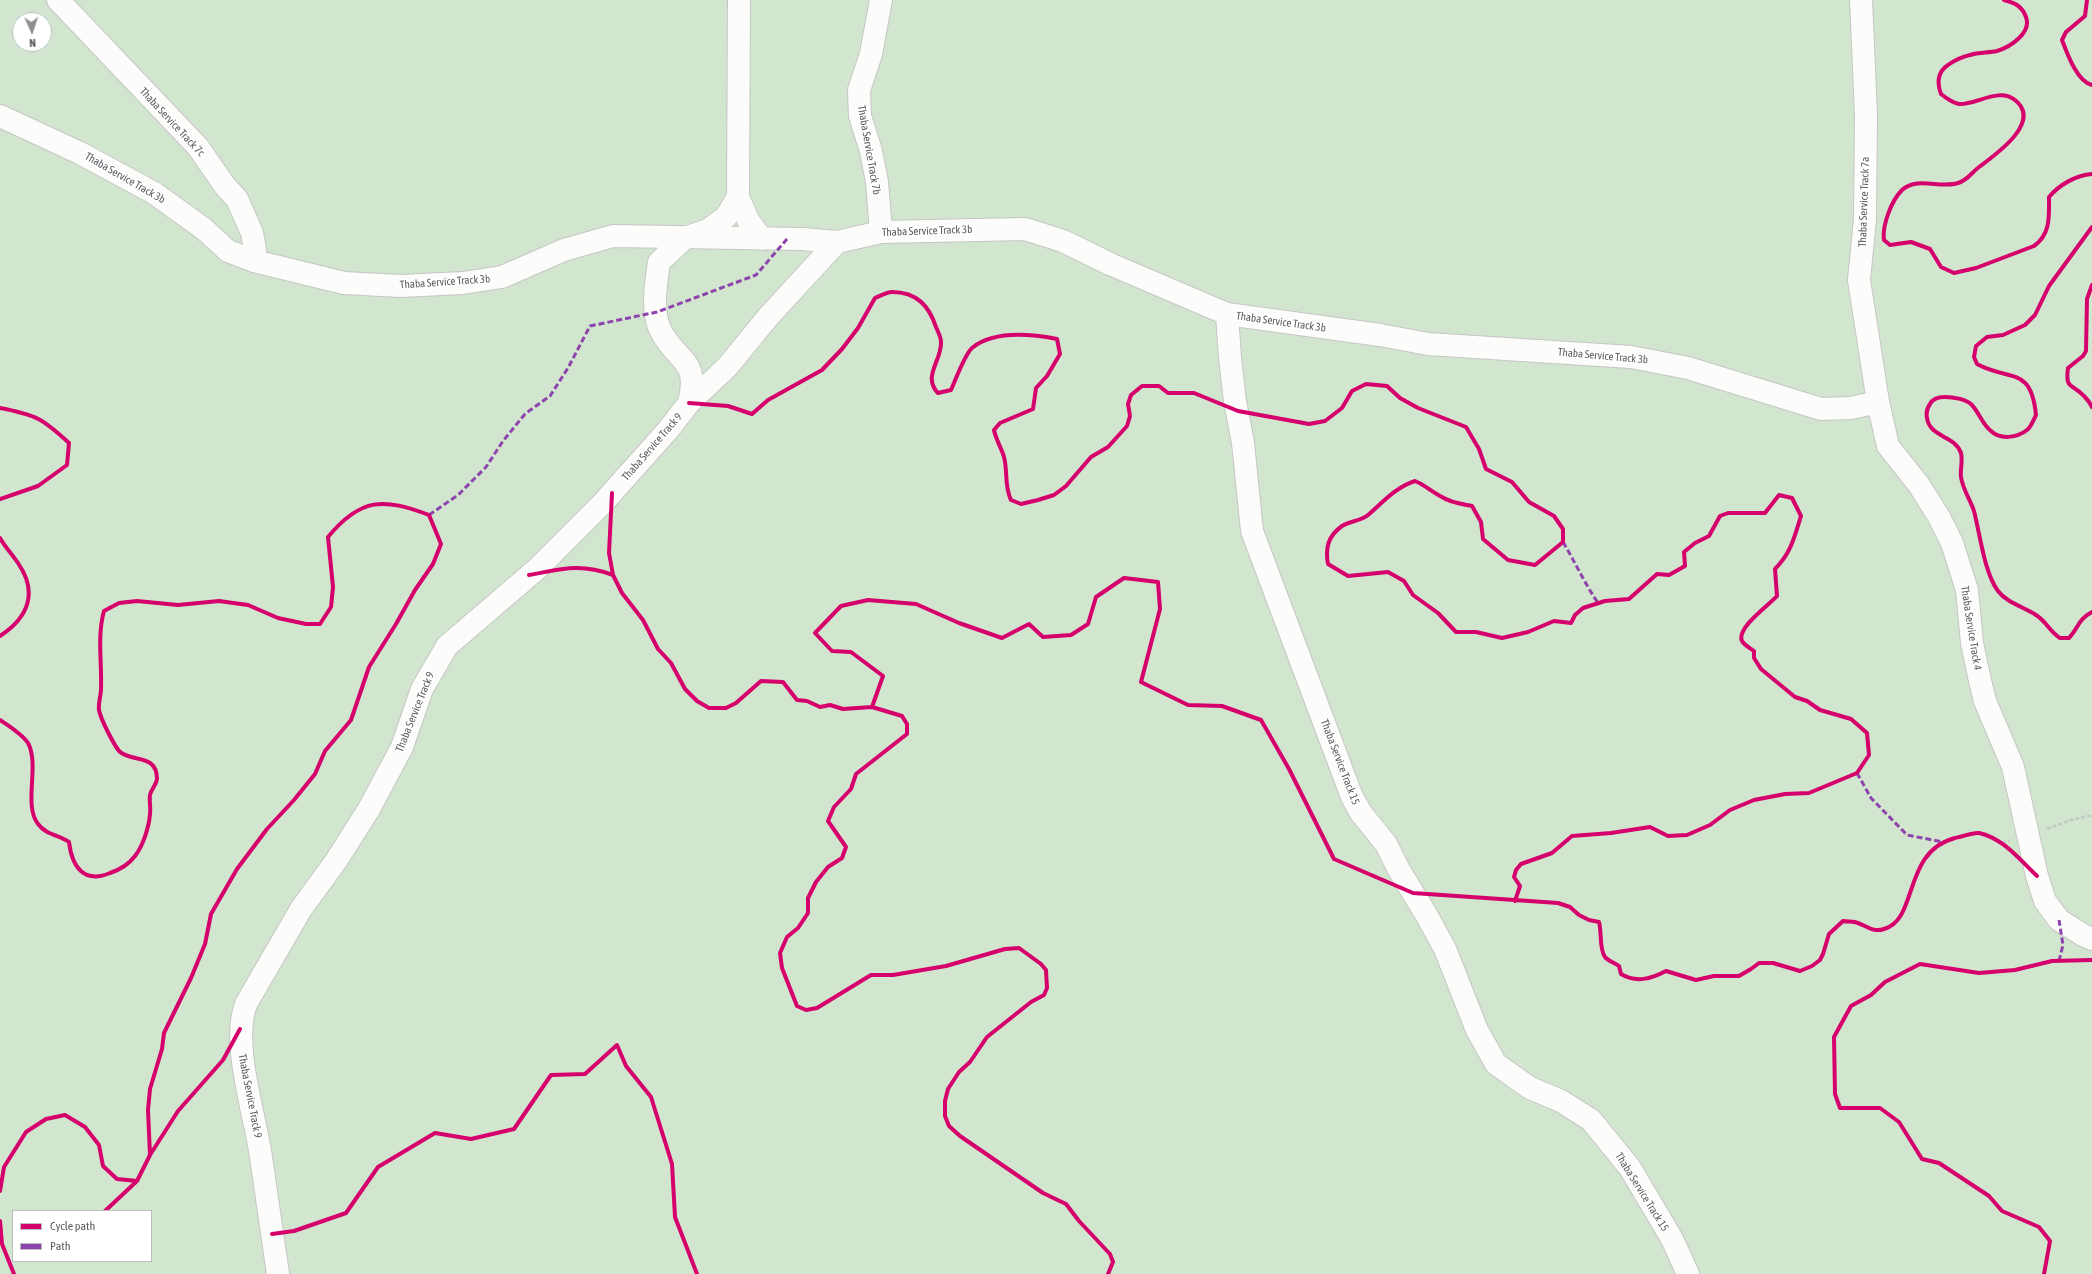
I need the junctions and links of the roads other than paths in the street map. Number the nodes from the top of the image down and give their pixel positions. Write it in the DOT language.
graph roads {
  1 [pos="58,0"];
  2 [pos="739,0"];
  3 [pos="881,0"];
  4 [pos="1861,0"];
  5 [pos="0,116"];
  6 [pos="738,197"];
  7 [pos="881,232"];
  8 [pos="685,238"];
  9 [pos="762,239"];
  10 [pos="837,242"];
  11 [pos="254,261"];
  12 [pos="1227,314"];
  13 [pos="689,402"];
  14 [pos="1878,402"];
  15 [pos="2092,939"];
  16 [pos="278,1274"];
  17 [pos="1688,1274"];
  1 -- 11 [label="street, Thaba Service Track 7c"];
  2 -- 6 [label="street"];
  3 -- 7 [label="street, Thaba Service Track 7b"];
  4 -- 14 [label="street, Thaba Service Track 7a"];
  5 -- 11 [label="street, Thaba Service Track 3b"];
  6 -- 8 [label="street"];
  6 -- 9 [label="street"];
  7 -- 10 [label="street, Thaba Service Track 3b"];
  7 -- 12 [label="street, Thaba Service Track 3b"];
  8 -- 9 [label="street, Thaba Service Track 3b"];
  8 -- 11 [label="street, Thaba Service Track 3b"];
  8 -- 13 [label="street"];
  9 -- 10 [label="street, Thaba Service Track 3b"];
  10 -- 13 [label="street, Thaba Service Track 9"];
  12 -- 14 [label="street, Thaba Service Track 3b"];
  12 -- 17 [label="street, Thaba Service Track 15"];
  13 -- 16 [label="street, Thaba Service Track 9"];
  14 -- 15 [label="street, Thaba Service Track 4"];
}
